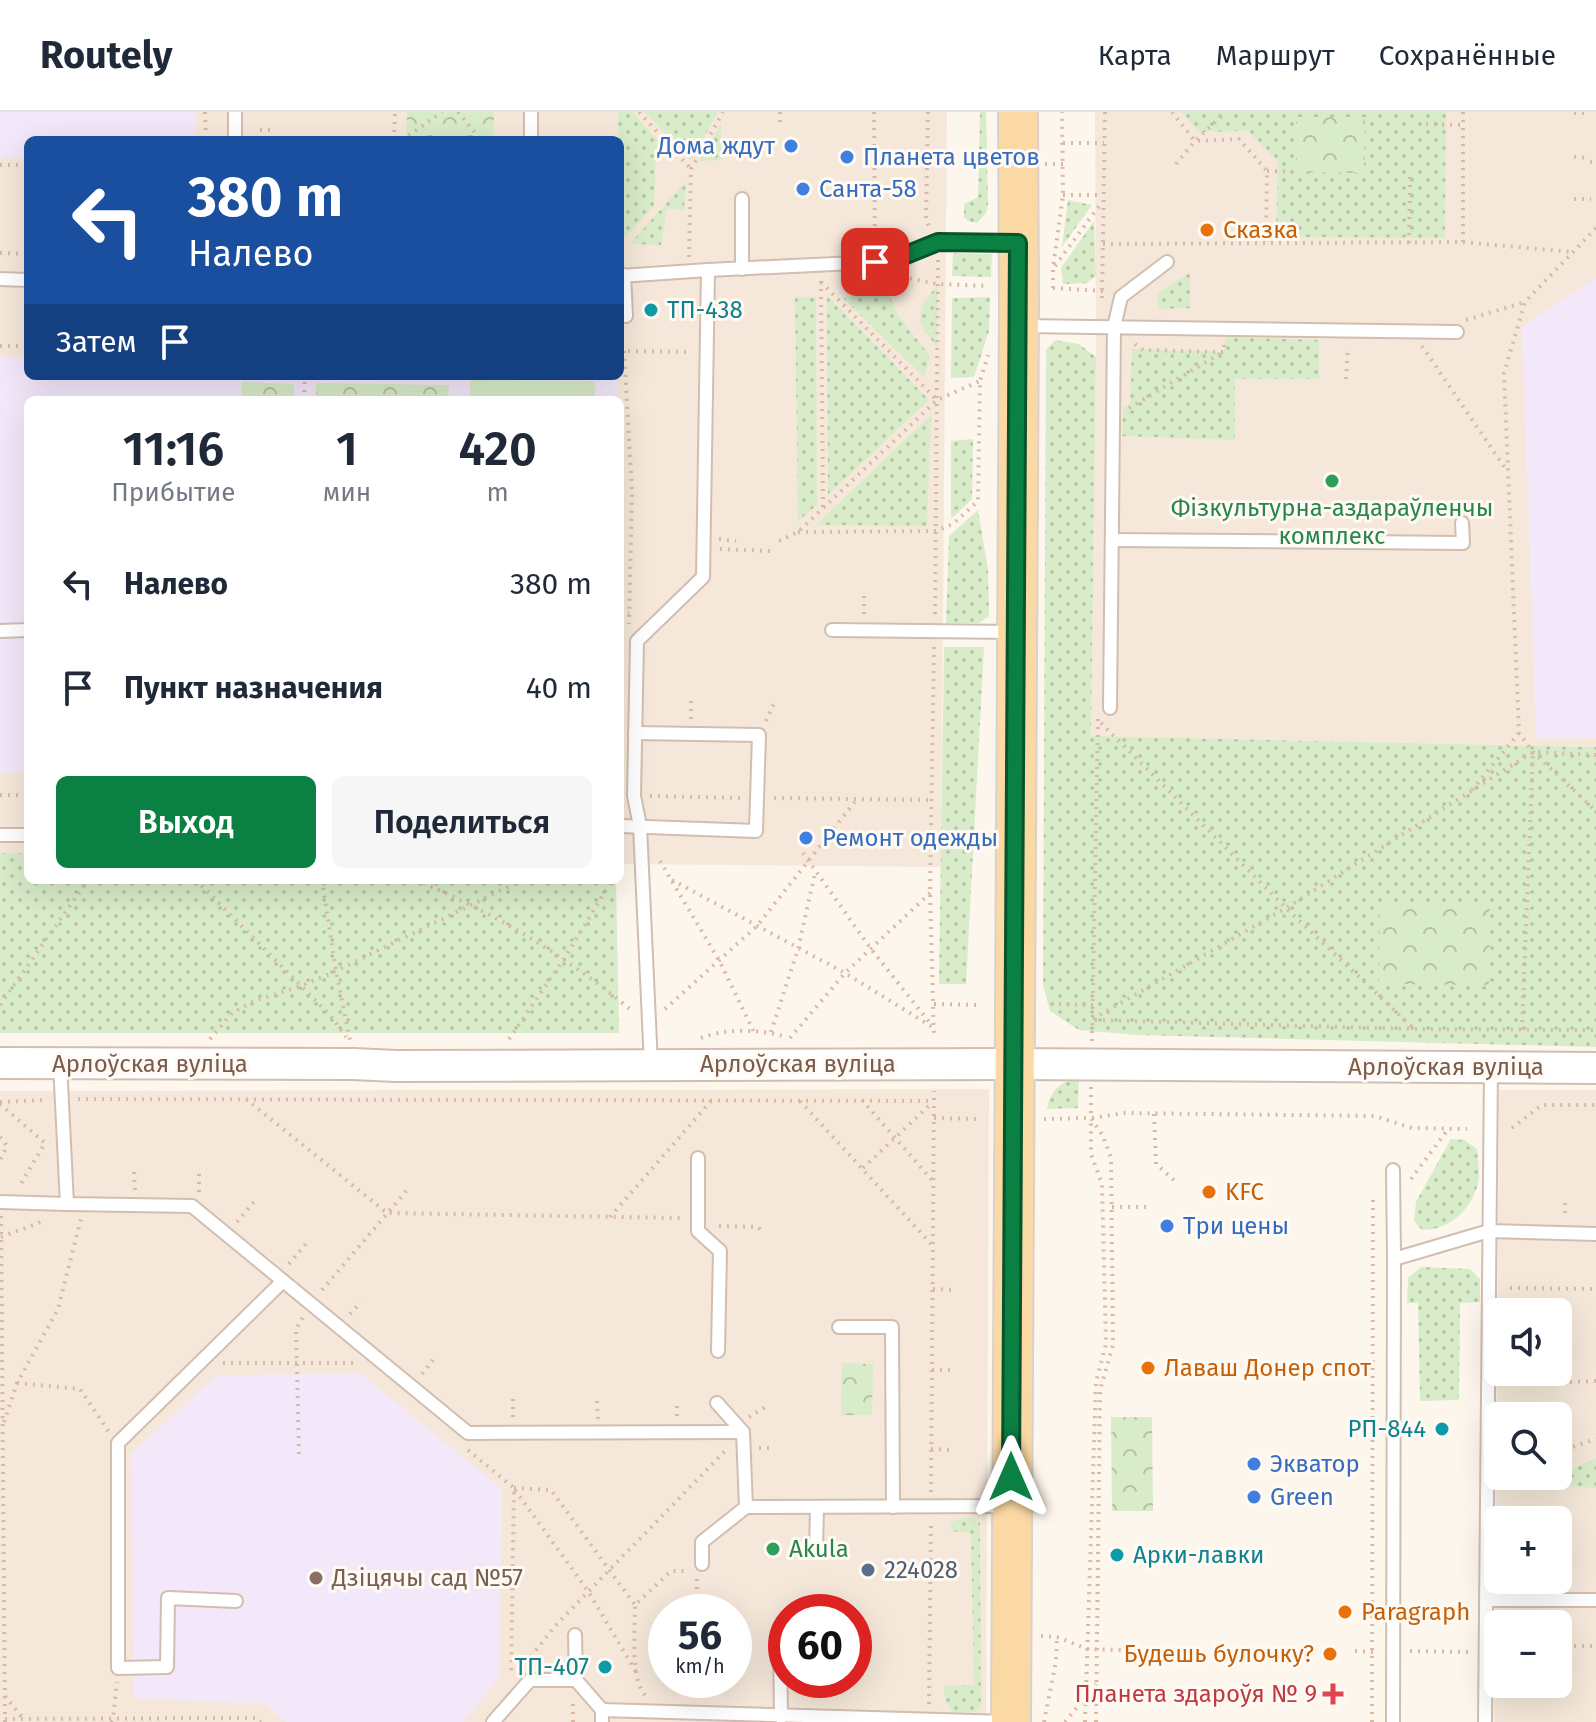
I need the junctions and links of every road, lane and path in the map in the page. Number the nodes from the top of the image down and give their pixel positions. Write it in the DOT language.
graph roads {
  1 [pos="205,112"];
  2 [pos="235,112"];
  3 [pos="395,112"];
  4 [pos="442,112"];
  5 [pos="458,112"];
  6 [pos="531,112"];
  7 [pos="639,112"];
  8 [pos="723,112"];
  9 [pos="780,112"];
  10 [pos="874,112"];
  11 [pos="928,112"];
  12 [pos="1018,112"];
  13 [pos="1062,112"];
  14 [pos="1172,112"];
  15 [pos="1226,112"];
  16 [pos="1463,112"];
  17 [pos="1574,113"];
  18 [pos="1589,113"];
  19 [pos="780,122"];
  20 [pos="1426,124"];
  21 [pos="1463,125"];
  22 [pos="260,130"];
  23 [pos="273,130"];
  24 [pos="206,136"];
  25 [pos="235,136"];
  26 [pos="394,136"];
  27 [pos="408,136"];
  28 [pos="478,136"];
  29 [pos="531,136"];
  30 [pos="1195,141"];
  31 [pos="1063,143"];
  32 [pos="1104,143"];
  33 [pos="1574,157"];
  34 [pos="1592,160"];
  35 [pos="1176,164"];
  36 [pos="0,165"];
  37 [pos="24,165"];
  38 [pos="691,169"];
  39 [pos="1267,171"];
  40 [pos="1296,172"];
  41 [pos="1410,173"];
  42 [pos="1063,195"];
  43 [pos="742,199"];
  44 [pos="1574,199"];
  45 [pos="1591,199"];
  46 [pos="874,221"];
  47 [pos="1596,228"];
  48 [pos="938,242"];
  49 [pos="1266,242"];
  50 [pos="1463,242"];
  51 [pos="1018,243"];
  52 [pos="1409,243"];
  53 [pos="1103,244"];
  54 [pos="1571,252"];
  55 [pos="0,253"];
  56 [pos="24,254"];
  57 [pos="1167,262"];
  58 [pos="1053,268"];
  59 [pos="742,269"];
  60 [pos="708,270"];
  61 [pos="688,271"];
  62 [pos="624,276"];
  63 [pos="890,278"];
  64 [pos="0,279"];
  65 [pos="24,280"];
  66 [pos="821,281"];
  67 [pos="835,281"];
  68 [pos="994,286"];
  69 [pos="1038,288"];
  70 [pos="1053,288"];
  71 [pos="1103,291"];
  72 [pos="624,296"];
  73 [pos="626,316"];
  74 [pos="1019,326"];
  75 [pos="1114,327"];
  76 [pos="1457,332"];
  77 [pos="1348,341"];
  78 [pos="1419,342"];
  79 [pos="0,346"];
  80 [pos="24,346"];
  81 [pos="989,350"];
  82 [pos="624,351"];
  83 [pos="707,352"];
  84 [pos="1224,352"];
  85 [pos="1346,379"];
  86 [pos="624,380"];
  87 [pos="980,381"];
  88 [pos="937,400"];
  89 [pos="1113,418"];
  90 [pos="1508,473"];
  91 [pos="823,509"];
  92 [pos="1462,523"];
  93 [pos="798,532"];
  94 [pos="1112,540"];
  95 [pos="736,541"];
  96 [pos="779,541"];
  97 [pos="770,554"];
  98 [pos="864,596"];
  99 [pos="624,613"];
  100 [pos="864,615"];
  101 [pos="24,630"];
  102 [pos="832,630"];
  103 [pos="0,631"];
  104 [pos="1017,632"];
  105 [pos="691,701"];
  106 [pos="775,701"];
  107 [pos="1110,708"];
  108 [pos="1098,719"];
  109 [pos="691,720"];
  110 [pos="766,721"];
  111 [pos="635,733"];
  112 [pos="1519,733"];
  113 [pos="1533,752"];
  114 [pos="1596,755"];
  115 [pos="1470,793"];
  116 [pos="0,795"];
  117 [pos="24,795"];
  118 [pos="634,796"];
  119 [pos="756,798"];
  120 [pos="857,799"];
  121 [pos="931,800"];
  122 [pos="1596,811"];
  123 [pos="624,826"];
  124 [pos="640,826"];
  125 [pos="0,835"];
  126 [pos="24,835"];
  127 [pos="803,853"];
  128 [pos="809,862"];
  129 [pos="816,871"];
  130 [pos="670,878"];
  131 [pos="85,884"];
  132 [pos="200,884"];
  133 [pos="323,884"];
  134 [pos="425,884"];
  135 [pos="514,884"];
  136 [pos="610,884"];
  137 [pos="930,893"];
  138 [pos="473,905"];
  139 [pos="1286,908"];
  140 [pos="757,926"];
  141 [pos="798,949"];
  142 [pos="871,949"];
  143 [pos="564,959"];
  144 [pos="720,962"];
  145 [pos="336,971"];
  146 [pos="845,973"];
  147 [pos="301,986"];
  148 [pos="934,1004"];
  149 [pos="1051,1004"];
  150 [pos="0,1005"];
  151 [pos="979,1005"];
  152 [pos="1093,1020"];
  153 [pos="648,1024"];
  154 [pos="934,1028"];
  155 [pos="1414,1029"];
  156 [pos="1522,1030"];
  157 [pos="1552,1030"];
  158 [pos="1596,1030"];
  159 [pos="716,1032"];
  160 [pos="754,1032"];
  161 [pos="771,1032"];
  162 [pos="790,1039"];
  163 [pos="1552,1039"];
  164 [pos="698,1040"];
  165 [pos="935,1042"];
  166 [pos="1092,1042"];
  167 [pos="206,1044"];
  168 [pos="0,1063"];
  169 [pos="60,1063"];
  170 [pos="489,1064"];
  171 [pos="1013,1064"];
  172 [pos="651,1065"];
  173 [pos="1491,1068"];
  174 [pos="1596,1068"];
  175 [pos="1092,1084"];
  176 [pos="934,1091"];
  177 [pos="1552,1093"];
  178 [pos="244,1098"];
  179 [pos="62,1100"];
  180 [pos="862,1100"];
  181 [pos="711,1101"];
  182 [pos="800,1101"];
  183 [pos="934,1101"];
  184 [pos="0,1103"];
  185 [pos="1552,1105"];
  186 [pos="1596,1105"];
  187 [pos="1154,1113"];
  188 [pos="934,1118"];
  189 [pos="1091,1118"];
  190 [pos="976,1119"];
  191 [pos="1044,1119"];
  192 [pos="1512,1128"];
  193 [pos="1467,1129"];
  194 [pos="0,1137"];
  195 [pos="895,1138"];
  196 [pos="698,1158"];
  197 [pos="0,1160"];
  198 [pos="862,1169"];
  199 [pos="199,1170"];
  200 [pos="1393,1170"];
  201 [pos="134,1172"];
  202 [pos="933,1181"];
  203 [pos="1176,1182"];
  204 [pos="408,1189"];
  205 [pos="135,1192"];
  206 [pos="199,1194"];
  207 [pos="257,1198"];
  208 [pos="3,1202"];
  209 [pos="1565,1203"];
  210 [pos="67,1204"];
  211 [pos="84,1205"];
  212 [pos="1112,1207"];
  213 [pos="1152,1207"];
  214 [pos="387,1213"];
  215 [pos="1,1217"];
  216 [pos="610,1217"];
  217 [pos="698,1218"];
  218 [pos="1565,1220"];
  219 [pos="237,1222"];
  220 [pos="711,1226"];
  221 [pos="762,1231"];
  222 [pos="1489,1231"];
  223 [pos="1596,1234"];
  224 [pos="1,1237"];
  225 [pos="309,1240"];
  226 [pos="933,1246"];
  227 [pos="1394,1259"];
  228 [pos="289,1264"];
  229 [pos="283,1281"];
  230 [pos="1510,1288"];
  231 [pos="932,1289"];
  232 [pos="1596,1289"];
  233 [pos="955,1290"];
  234 [pos="361,1302"];
  235 [pos="311,1303"];
  236 [pos="350,1314"];
  237 [pos="839,1327"];
  238 [pos="718,1351"];
  239 [pos="433,1360"];
  240 [pos="199,1363"];
  241 [pos="296,1363"];
  242 [pos="363,1363"];
  243 [pos="932,1370"];
  244 [pos="955,1370"];
  245 [pos="422,1374"];
  246 [pos="1596,1381"];
  247 [pos="1572,1382"];
  248 [pos="17,1383"];
  249 [pos="513,1399"];
  250 [pos="597,1401"];
  251 [pos="677,1402"];
  252 [pos="717,1403"];
  253 [pos="767,1406"];
  254 [pos="513,1419"];
  255 [pos="598,1419"];
  256 [pos="677,1419"];
  257 [pos="3,1426"];
  258 [pos="743,1426"];
  259 [pos="1596,1439"];
  260 [pos="118,1443"];
  261 [pos="1572,1447"];
  262 [pos="757,1448"];
  263 [pos="773,1448"];
  264 [pos="467,1449"];
  265 [pos="931,1449"];
  266 [pos="954,1450"];
  267 [pos="299,1454"];
  268 [pos="514,1488"];
  269 [pos="931,1506"];
  270 [pos="1011,1506"];
  271 [pos="746,1507"];
  272 [pos="817,1507"];
  273 [pos="893,1507"];
  274 [pos="816,1551"];
  275 [pos="700,1568"];
  276 [pos="2,1569"];
  277 [pos="609,1570"];
  278 [pos="588,1591"];
  279 [pos="1487,1600"];
  280 [pos="1596,1600"];
  281 [pos="236,1601"];
  282 [pos="635,1605"];
  283 [pos="1487,1610"];
  284 [pos="575,1635"];
  285 [pos="1011,1635"];
  286 [pos="1057,1637"];
  287 [pos="1572,1646"];
  288 [pos="1596,1646"];
  289 [pos="1087,1649"];
  290 [pos="1097,1650"];
  291 [pos="1152,1651"];
  292 [pos="1355,1651"];
  293 [pos="1393,1651"];
  294 [pos="1484,1652"];
  295 [pos="118,1668"];
  296 [pos="636,1672"];
  297 [pos="576,1680"];
  298 [pos="1097,1683"];
  299 [pos="5,1696"];
  300 [pos="574,1697"];
  301 [pos="1086,1697"];
  302 [pos="648,1698"];
  303 [pos="781,1698"];
  304 [pos="1485,1698"];
  305 [pos="602,1716"];
  306 [pos="781,1717"];
  307 [pos="690,1718"];
  308 [pos="112,1720"];
  309 [pos="5,1721"];
  310 [pos="24,1721"];
  311 [pos="929,1721"];
  312 [pos="261,1722"];
  313 [pos="493,1722"];
  314 [pos="573,1722"];
  315 [pos="1011,1722"];
  316 [pos="1044,1722"];
  317 [pos="1065,1722"];
  318 [pos="1085,1722"];
  319 [pos="1096,1722"];
  320 [pos="1393,1722"];
  321 [pos="1485,1722"];
  1 -- 24 [label="path"];
  2 -- 25 [label="lane"];
  3 -- 26 [label="path"];
  4 -- 27 [label="path"];
  5 -- 28 [label="path"];
  6 -- 29 [label="lane"];
  7 -- 38 [label="path"];
  8 -- 38 [label="path"];
  9 -- 19 [label="path"];
  10 -- 46 [label="path"];
  11 -- 48 [label="path"];
  12 -- 51 [label="main road"];
  13 -- 31 [label="path"];
  14 -- 30 [label="path"];
  15 -- 30 [label="path"];
  16 -- 21 [label="path"];
  17 -- 18 [label="path"];
  20 -- 21 [label="path"];
  21 -- 50 [label="path"];
  22 -- 23 [label="path"];
  30 -- 35 [label="path"];
  30 -- 39 [label="path"];
  31 -- 32 [label="path"];
  31 -- 42 [label="path"];
  33 -- 34 [label="path"];
  36 -- 37 [label="path"];
  38 -- 61 [label="path"];
  39 -- 40 [label="path"];
  39 -- 49 [label="path"];
  41 -- 52 [label="path"];
  42 -- 58 [label="path"];
  42 -- 58 [label="path"];
  43 -- 59 [label="lane"];
  44 -- 45 [label="path"];
  47 -- 54 [label="path"];
  48 -- 51 [label="lane"];
  48 -- 59 [label="lane"];
  49 -- 52 [label="path"];
  49 -- 53 [label="path"];
  50 -- 52 [label="path"];
  50 -- 54 [label="path"];
  51 -- 74 [label="main road"];
  54 -- 90 [label="path"];
  55 -- 56 [label="path"];
  57 -- 75 [label="lane"];
  58 -- 70 [label="path"];
  59 -- 60 [label="lane"];
  60 -- 61 [label="lane"];
  60 -- 83 [label="lane"];
  61 -- 62 [label="lane"];
  63 -- 68 [label="path"];
  64 -- 65 [label="lane"];
  66 -- 67 [label="path"];
  66 -- 88 [label="path"];
  66 -- 91 [label="path"];
  69 -- 70 [label="path"];
  70 -- 71 [label="path"];
  72 -- 73 [label="lane"];
  74 -- 75 [label="lane"];
  74 -- 104 [label="main road"];
  75 -- 76 [label="lane"];
  75 -- 89 [label="lane"];
  77 -- 85 [label="path"];
  78 -- 90 [label="path"];
  79 -- 80 [label="path"];
  81 -- 87 [label="path"];
  82 -- 83 [label="path"];
  83 -- 111 [label="lane"];
  84 -- 89 [label="path"];
  86 -- 99 [label="path"];
  87 -- 88 [label="path"];
  87 -- 93 [label="path"];
  88 -- 91 [label="path"];
  89 -- 94 [label="lane"];
  90 -- 112 [label="path"];
  91 -- 93 [label="path"];
  92 -- 94 [label="lane"];
  93 -- 96 [label="path"];
  94 -- 107 [label="lane"];
  95 -- 97 [label="path"];
  98 -- 100 [label="path"];
  101 -- 103 [label="lane"];
  102 -- 104 [label="lane"];
  104 -- 171 [label="main road"];
  105 -- 109 [label="path"];
  106 -- 110 [label="path"];
  108 -- 139 [label="path"];
  111 -- 118 [label="lane"];
  111 -- 119 [label="lane"];
  112 -- 113 [label="path"];
  112 -- 115 [label="path"];
  113 -- 114 [label="path"];
  113 -- 115 [label="path"];
  113 -- 122 [label="path"];
  113 -- 156 [label="path"];
  115 -- 139 [label="path"];
  116 -- 117 [label="path"];
  118 -- 119 [label="path"];
  118 -- 124 [label="lane"];
  119 -- 120 [label="path"];
  119 -- 124 [label="lane"];
  120 -- 121 [label="path"];
  120 -- 128 [label="path"];
  123 -- 124 [label="lane"];
  124 -- 130 [label="path"];
  124 -- 153 [label="lane"];
  125 -- 126 [label="lane"];
  127 -- 128 [label="path"];
  128 -- 129 [label="path"];
  128 -- 140 [label="path"];
  129 -- 141 [label="path"];
  129 -- 142 [label="path"];
  130 -- 140 [label="path"];
  130 -- 144 [label="path"];
  131 -- 150 [label="path"];
  132 -- 147 [label="path"];
  133 -- 145 [label="path"];
  134 -- 138 [label="path"];
  135 -- 138 [label="path"];
  136 -- 143 [label="path"];
  137 -- 142 [label="path"];
  138 -- 143 [label="path"];
  138 -- 145 [label="path"];
  139 -- 152 [label="path"];
  139 -- 155 [label="path"];
  140 -- 141 [label="path"];
  140 -- 144 [label="path"];
  141 -- 146 [label="path"];
  141 -- 161 [label="path"];
  142 -- 146 [label="path"];
  142 -- 154 [label="path"];
  143 -- 153 [label="path"];
  143 -- 170 [label="path"];
  144 -- 153 [label="path"];
  144 -- 160 [label="path"];
  145 -- 147 [label="path"];
  145 -- 147 [label="path"];
  146 -- 154 [label="path"];
  146 -- 162 [label="path"];
  147 -- 167 [label="path"];
  148 -- 151 [label="path"];
  149 -- 152 [label="path"];
  152 -- 155 [label="path"];
  152 -- 166 [label="path"];
  153 -- 172 [label="lane"];
  154 -- 165 [label="path"];
  155 -- 156 [label="path"];
  156 -- 157 [label="path"];
  157 -- 158 [label="path"];
  157 -- 163 [label="path"];
  159 -- 164 [label="path"];
  168 -- 169 [label="street, Арлоўская вуліца"];
  169 -- 170 [label="street, Арлоўская вуліца"];
  169 -- 179 [label="lane"];
  170 -- 172 [label="street, Арлоўская вуліца"];
  171 -- 172 [label="street, Арлоўская вуліца"];
  171 -- 173 [label="street, Арлоўская вуліца"];
  171 -- 270 [label="main road"];
  173 -- 174 [label="street, Арлоўская вуліца"];
  173 -- 222 [label="lane"];
  175 -- 189 [label="path"];
  176 -- 183 [label="path"];
  177 -- 185 [label="path"];
  178 -- 179 [label="path"];
  178 -- 181 [label="path"];
  178 -- 214 [label="path"];
  179 -- 184 [label="path"];
  179 -- 210 [label="lane"];
  180 -- 182 [label="path"];
  180 -- 183 [label="path"];
  180 -- 195 [label="path"];
  181 -- 182 [label="path"];
  181 -- 216 [label="path"];
  182 -- 198 [label="path"];
  183 -- 188 [label="path"];
  183 -- 195 [label="path"];
  184 -- 208 [label="path"];
  185 -- 186 [label="path"];
  185 -- 192 [label="path"];
  187 -- 189 [label="path"];
  187 -- 193 [label="path"];
  187 -- 203 [label="path"];
  188 -- 190 [label="path"];
  188 -- 202 [label="path"];
  189 -- 191 [label="path"];
  189 -- 212 [label="path"];
  189 -- 289 [label="path"];
  194 -- 197 [label="path"];
  195 -- 198 [label="path"];
  195 -- 202 [label="path"];
  196 -- 217 [label="lane"];
  198 -- 226 [label="path"];
  199 -- 206 [label="path"];
  200 -- 227 [label="lane"];
  201 -- 205 [label="path"];
  202 -- 226 [label="path"];
  204 -- 214 [label="path"];
  207 -- 219 [label="path"];
  208 -- 210 [label="lane"];
  208 -- 215 [label="path"];
  208 -- 215 [label="path"];
  209 -- 218 [label="path"];
  210 -- 211 [label="lane"];
  211 -- 229 [label="lane"];
  211 -- 248 [label="path"];
  212 -- 213 [label="path"];
  212 -- 290 [label="path"];
  214 -- 216 [label="path"];
  214 -- 235 [label="path"];
  215 -- 224 [label="path"];
  216 -- 217 [label="path"];
  217 -- 238 [label="lane"];
  220 -- 221 [label="path"];
  222 -- 223 [label="lane"];
  222 -- 227 [label="lane"];
  222 -- 279 [label="lane"];
  224 -- 257 [label="path"];
  225 -- 228 [label="path"];
  226 -- 231 [label="path"];
  227 -- 293 [label="lane"];
  229 -- 235 [label="lane"];
  229 -- 240 [label="lane"];
  230 -- 232 [label="path"];
  231 -- 233 [label="path"];
  231 -- 243 [label="path"];
  234 -- 236 [label="path"];
  235 -- 241 [label="path"];
  235 -- 258 [label="lane"];
  237 -- 273 [label="lane"];
  239 -- 245 [label="path"];
  240 -- 241 [label="path"];
  240 -- 260 [label="lane"];
  241 -- 242 [label="path"];
  241 -- 267 [label="path"];
  243 -- 244 [label="path"];
  243 -- 265 [label="path"];
  246 -- 247 [label="path"];
  248 -- 257 [label="path"];
  248 -- 260 [label="path"];
  249 -- 254 [label="path"];
  250 -- 255 [label="path"];
  251 -- 256 [label="path"];
  252 -- 258 [label="lane"];
  253 -- 258 [label="path"];
  257 -- 276 [label="path"];
  258 -- 271 [label="lane"];
  258 -- 277 [label="path"];
  259 -- 261 [label="path"];
  260 -- 295 [label="lane"];
  262 -- 263 [label="path"];
  264 -- 268 [label="path"];
  265 -- 266 [label="path"];
  265 -- 269 [label="path"];
  268 -- 277 [label="path"];
  268 -- 278 [label="path"];
  268 -- 278 [label="path"];
  269 -- 270 [label="lane"];
  269 -- 273 [label="lane"];
  269 -- 311 [label="path"];
  270 -- 285 [label="main road"];
  271 -- 272 [label="lane"];
  271 -- 275 [label="lane"];
  272 -- 273 [label="lane"];
  272 -- 274 [label="lane"];
  275 -- 282 [label="path"];
  276 -- 299 [label="path"];
  277 -- 278 [label="path"];
  277 -- 282 [label="path"];
  278 -- 296 [label="path"];
  279 -- 280 [label="lane"];
  279 -- 283 [label="lane"];
  281 -- 295 [label="lane"];
  282 -- 296 [label="path"];
  284 -- 297 [label="lane"];
  285 -- 286 [label="path"];
  285 -- 315 [label="main road"];
  286 -- 289 [label="path"];
  286 -- 316 [label="path"];
  287 -- 288 [label="path"];
  289 -- 290 [label="path"];
  289 -- 301 [label="path"];
  290 -- 291 [label="path"];
  290 -- 298 [label="path"];
  292 -- 293 [label="path"];
  293 -- 294 [label="path"];
  293 -- 320 [label="lane"];
  295 -- 308 [label="path"];
  296 -- 302 [label="path"];
  297 -- 305 [label="lane"];
  297 -- 313 [label="lane"];
  298 -- 301 [label="path"];
  298 -- 319 [label="path"];
  299 -- 309 [label="path"];
  299 -- 310 [label="path"];
  300 -- 314 [label="path"];
  301 -- 317 [label="path"];
  301 -- 318 [label="path"];
  303 -- 306 [label="lane"];
  304 -- 321 [label="lane"];
  305 -- 307 [label="lane"];
  306 -- 307 [label="lane"];
  306 -- 311 [label="lane"];
  308 -- 310 [label="path"];
  308 -- 312 [label="path"];
  309 -- 310 [label="path"];
  311 -- 315 [label="lane"];
}
